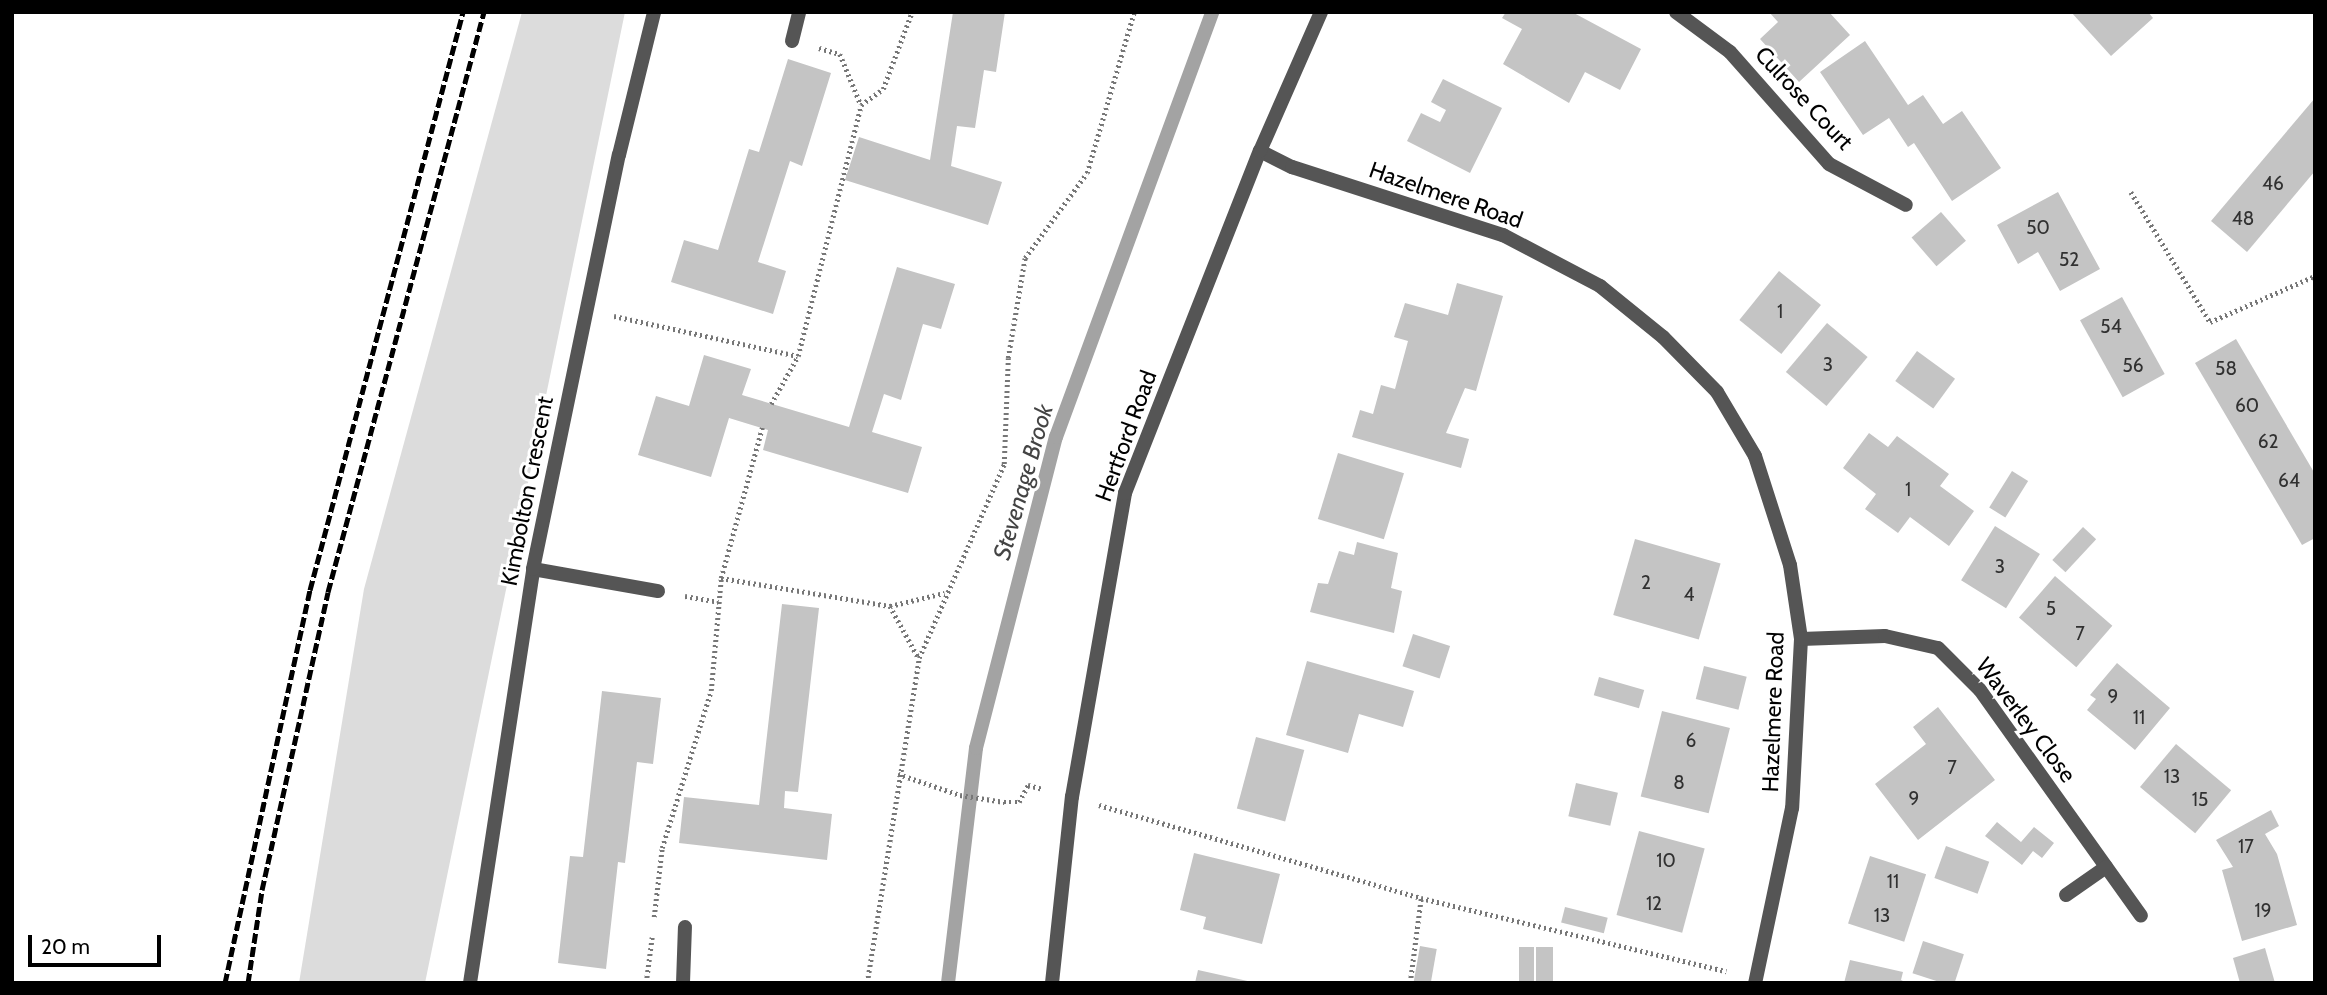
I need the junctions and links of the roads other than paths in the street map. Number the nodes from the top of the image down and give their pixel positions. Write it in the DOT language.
graph roads {
  1 [pos="654,12"];
  2 [pos="799,12"];
  3 [pos="1321,12"];
  4 [pos="1676,12"];
  5 [pos="792,41"];
  6 [pos="1260,151"];
  7 [pos="1906,205"];
  8 [pos="533,569"];
  9 [pos="657,591"];
  10 [pos="1801,639"];
  11 [pos="2106,867"];
  12 [pos="2066,895"];
  13 [pos="2141,916"];
  14 [pos="685,927"];
  15 [pos="1755,981"];
  16 [pos="470,983"];
  17 [pos="683,983"];
  18 [pos="1052,983"];
  1 -- 8 [label="street, Kimbolton Crescent"];
  2 -- 5 [label="street"];
  3 -- 6 [label="street, Hertford Road"];
  4 -- 7 [label="street, Culrose Court"];
  6 -- 10 [label="street, Hazelmere Road"];
  6 -- 18 [label="street, Hertford Road"];
  8 -- 9 [label="street"];
  8 -- 16 [label="street, Kimbolton Crescent"];
  10 -- 11 [label="street, Waverley Close"];
  10 -- 15 [label="street, Hazelmere Road"];
  11 -- 12 [label="street"];
  11 -- 13 [label="street, Waverley Close"];
  14 -- 17 [label="street"];
}
